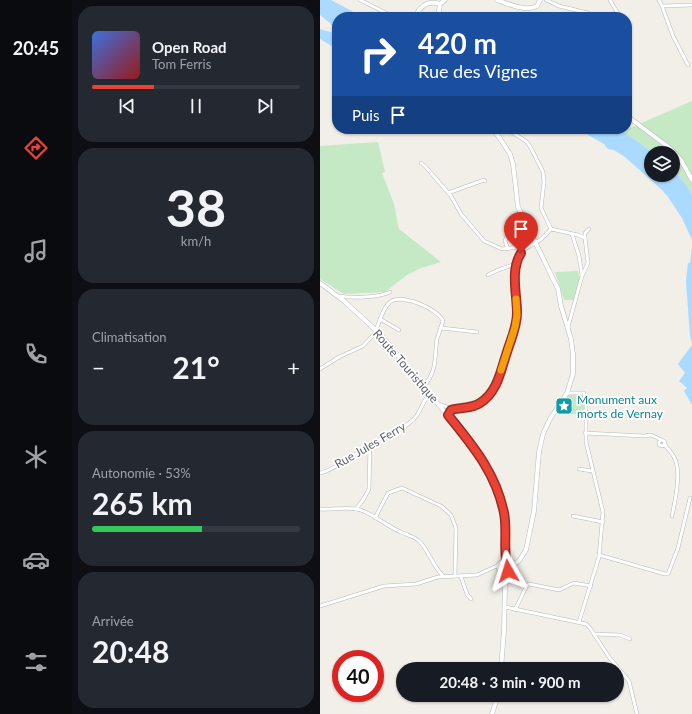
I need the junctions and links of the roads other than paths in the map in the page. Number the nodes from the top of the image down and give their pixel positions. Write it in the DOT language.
graph roads {
  1 [pos="360,0"];
  2 [pos="445,0"];
  3 [pos="497,0"];
  4 [pos="540,0"];
  5 [pos="545,0"];
  6 [pos="610,0"];
  7 [pos="659,0"];
  8 [pos="438,2"];
  9 [pos="692,5"];
  10 [pos="662,6"];
  11 [pos="384,12"];
  12 [pos="418,12"];
  13 [pos="584,12"];
  14 [pos="617,12"];
  15 [pos="688,65"];
  16 [pos="632,120"];
  17 [pos="497,134"];
  18 [pos="515,134"];
  19 [pos="421,163"];
  20 [pos="692,180"];
  21 [pos="485,182"];
  22 [pos="448,193"];
  23 [pos="529,229"];
  24 [pos="550,229"];
  25 [pos="589,229"];
  26 [pos="572,234"];
  27 [pos="585,238"];
  28 [pos="536,242"];
  29 [pos="529,245"];
  30 [pos="508,249"];
  31 [pos="516,264"];
  32 [pos="488,275"];
  33 [pos="582,276"];
  34 [pos="320,284"];
  35 [pos="390,292"];
  36 [pos="337,296"];
  37 [pos="380,319"];
  38 [pos="568,327"];
  39 [pos="441,328"];
  40 [pos="376,330"];
  41 [pos="399,330"];
  42 [pos="477,332"];
  43 [pos="320,369"];
  44 [pos="424,386"];
  45 [pos="567,393"];
  46 [pos="430,394"];
  47 [pos="439,404"];
  48 [pos="454,409"];
  49 [pos="448,415"];
  50 [pos="585,433"];
  51 [pos="370,444"];
  52 [pos="579,469"];
  53 [pos="592,471"];
  54 [pos="320,473"];
  55 [pos="690,498"];
  56 [pos="320,509"];
  57 [pos="356,509"];
  58 [pos="573,516"];
  59 [pos="672,516"];
  60 [pos="375,518"];
  61 [pos="603,522"];
  62 [pos="505,549"];
  63 [pos="599,556"];
  64 [pos="508,566"];
  65 [pos="499,567"];
  66 [pos="442,576"];
  67 [pos="455,576"];
  68 [pos="461,577"];
  69 [pos="505,581"];
  70 [pos="591,586"];
  71 [pos="471,599"];
  72 [pos="320,606"];
  73 [pos="505,607"];
  74 [pos="515,610"];
  75 [pos="579,622"];
  76 [pos="594,634"];
  77 [pos="630,639"];
  78 [pos="501,662"];
  79 [pos="496,702"];
  80 [pos="492,714"];
  81 [pos="636,714"];
  1 -- 11 [label="street"];
  2 -- 8 [label="street"];
  3 -- 4 [label="street"];
  4 -- 5 [label="street"];
  5 -- 13 [label="street"];
  6 -- 14 [label="street"];
  7 -- 10 [label="street"];
  8 -- 12 [label="street"];
  9 -- 10 [label="street"];
  10 -- 15 [label="street"];
  16 -- 20 [label="street"];
  17 -- 23 [label="street"];
  18 -- 24 [label="street"];
  19 -- 22 [label="street"];
  21 -- 22 [label="street"];
  22 -- 30 [label="street"];
  23 -- 28 [label="street"];
  23 -- 30 [label="street"];
  24 -- 26 [label="street"];
  24 -- 28 [label="street"];
  25 -- 27 [label="street"];
  26 -- 27 [label="street"];
  26 -- 33 [label="street"];
  27 -- 33 [label="street"];
  28 -- 29 [label="street"];
  28 -- 38 [label="street"];
  29 -- 30 [label="street"];
  29 -- 31 [label="street"];
  31 -- 32 [label="street"];
  31 -- 48 [label="street"];
  33 -- 38 [label="street"];
  34 -- 36 [label="street, Route Touristique"];
  35 -- 36 [label="street"];
  36 -- 40 [label="street, Route Touristique"];
  37 -- 39 [label="street"];
  37 -- 40 [label="street"];
  37 -- 41 [label="street"];
  38 -- 45 [label="street"];
  39 -- 42 [label="street"];
  39 -- 44 [label="street"];
  40 -- 43 [label="street"];
  40 -- 44 [label="street, Route Touristique"];
  44 -- 46 [label="street, Route Touristique"];
  45 -- 50 [label="street"];
  45 -- 64 [label="street"];
  46 -- 47 [label="street, Route Touristique"];
  46 -- 51 [label="street, Rue Jules Ferry"];
  47 -- 48 [label="street"];
  47 -- 49 [label="street, Route Touristique"];
  48 -- 49 [label="street"];
  49 -- 62 [label="street, Route Touristique"];
  50 -- 53 [label="street"];
  50 -- 59 [label="street"];
  51 -- 54 [label="street, Rue Jules Ferry"];
  51 -- 57 [label="street"];
  52 -- 53 [label="street"];
  53 -- 61 [label="street"];
  55 -- 63 [label="street"];
  56 -- 57 [label="street"];
  57 -- 60 [label="street"];
  58 -- 61 [label="street"];
  60 -- 66 [label="street"];
  60 -- 67 [label="street"];
  61 -- 63 [label="street"];
  62 -- 64 [label="street, Route Touristique"];
  62 -- 65 [label="street, Route Touristique"];
  63 -- 70 [label="street"];
  64 -- 65 [label="street"];
  64 -- 65 [label="street"];
  64 -- 69 [label="street"];
  65 -- 68 [label="street"];
  65 -- 69 [label="street"];
  66 -- 67 [label="street"];
  66 -- 72 [label="street"];
  67 -- 68 [label="street"];
  68 -- 71 [label="street"];
  69 -- 73 [label="street"];
  70 -- 74 [label="street"];
  70 -- 75 [label="street"];
  73 -- 74 [label="street"];
  73 -- 78 [label="street"];
  74 -- 75 [label="street"];
  75 -- 76 [label="street"];
  76 -- 77 [label="street"];
  76 -- 81 [label="street"];
  79 -- 80 [label="street"];
}
